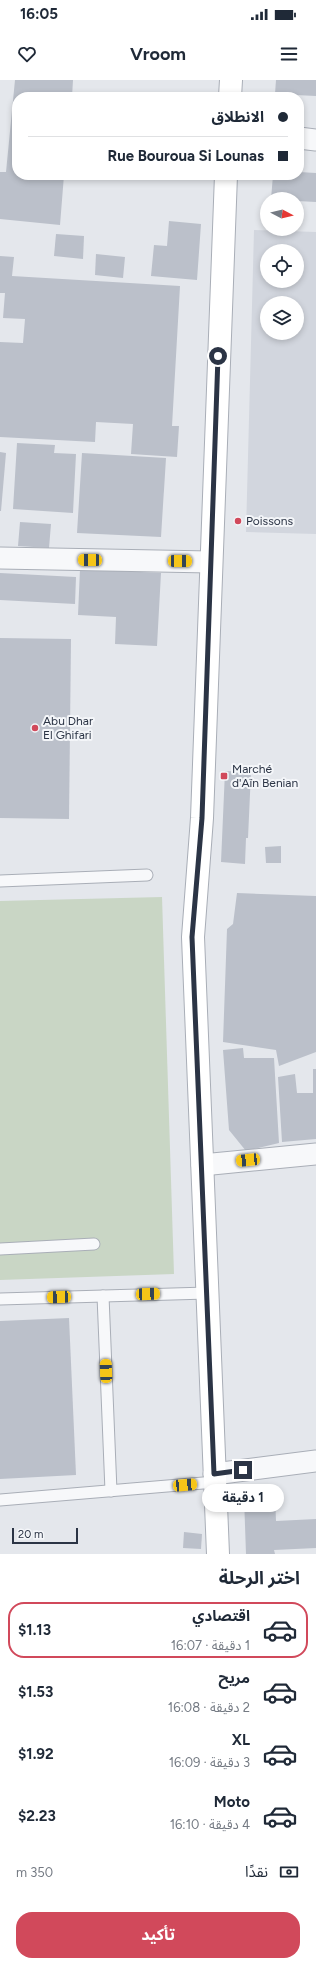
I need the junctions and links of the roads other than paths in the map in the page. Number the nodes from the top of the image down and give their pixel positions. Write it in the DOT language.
graph roads {
  1 [pos="231,80"];
  2 [pos="230,92"];
  3 [pos="304,139"];
  4 [pos="316,140"];
  5 [pos="226,180"];
  6 [pos="0,558"];
  7 [pos="210,562"];
  8 [pos="147,875"];
  9 [pos="0,881"];
  10 [pos="316,1154"];
  11 [pos="202,1165"];
  12 [pos="94,1244"];
  13 [pos="0,1249"];
  14 [pos="207,1293"];
  15 [pos="103,1296"];
  16 [pos="0,1299"];
  17 [pos="316,1461"];
  18 [pos="214,1478"];
  19 [pos="111,1491"];
  20 [pos="0,1500"];
  21 [pos="218,1554"];
  1 -- 2 [label="street"];
  3 -- 4 [label="street"];
  5 -- 7 [label="street"];
  6 -- 7 [label="street"];
  7 -- 11 [label="street"];
  8 -- 9 [label="lane"];
  10 -- 11 [label="street"];
  11 -- 14 [label="street"];
  12 -- 13 [label="lane"];
  14 -- 15 [label="lane"];
  14 -- 18 [label="street"];
  15 -- 16 [label="lane"];
  15 -- 19 [label="lane"];
  17 -- 18 [label="street"];
  18 -- 19 [label="lane"];
  18 -- 21 [label="street"];
  19 -- 20 [label="lane"];
}
